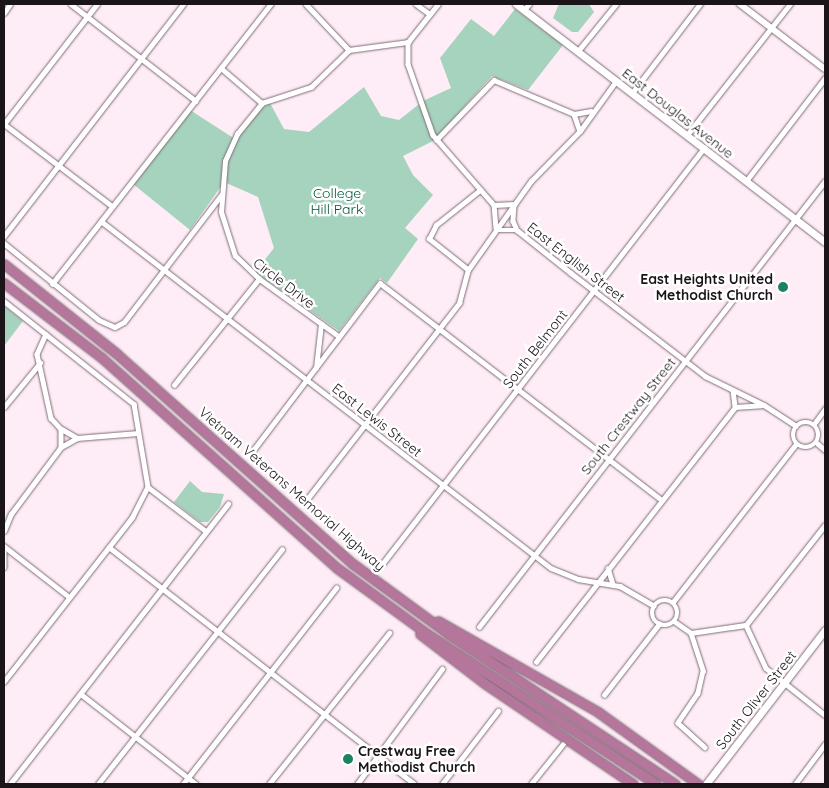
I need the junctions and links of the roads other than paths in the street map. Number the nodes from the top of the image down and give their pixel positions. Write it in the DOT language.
graph roads {
  1 [pos="10,4"];
  2 [pos="71,4"];
  3 [pos="97,4"];
  4 [pos="183,4"];
  5 [pos="271,4"];
  6 [pos="306,4"];
  7 [pos="416,4"];
  8 [pos="438,4"];
  9 [pos="516,4"];
  10 [pos="616,4"];
  11 [pos="700,4"];
  12 [pos="740,4"];
  13 [pos="790,4"];
  14 [pos="527,7"];
  15 [pos="4,13"];
  16 [pos="430,14"];
  17 [pos="87,16"];
  18 [pos="771,27"];
  19 [pos="408,42"];
  20 [pos="349,50"];
  21 [pos="578,52"];
  22 [pos="141,58"];
  23 [pos="221,68"];
  24 [pos="825,69"];
  25 [pos="825,78"];
  26 [pos="616,80"];
  27 [pos="632,93"];
  28 [pos="196,101"];
  29 [pos="262,103"];
  30 [pos="591,111"];
  31 [pos="574,114"];
  32 [pos="4,124"];
  33 [pos="580,131"];
  34 [pos="687,135"];
  35 [pos="436,140"];
  36 [pos="704,148"];
  37 [pos="58,165"];
  38 [pos="746,180"];
  39 [pos="825,181"];
  40 [pos="480,190"];
  41 [pos="221,195"];
  42 [pos="515,204"];
  43 [pos="112,206"];
  44 [pos="494,206"];
  45 [pos="795,219"];
  46 [pos="101,221"];
  47 [pos="496,230"];
  48 [pos="517,230"];
  49 [pos="4,236"];
  50 [pos="825,242"];
  51 [pos="4,243"];
  52 [pos="4,262"];
  53 [pos="164,270"];
  54 [pos="468,270"];
  55 [pos="259,279"];
  56 [pos="4,283"];
  57 [pos="52,284"];
  58 [pos="594,291"];
  59 [pos="4,301"];
  60 [pos="227,319"];
  61 [pos="321,324"];
  62 [pos="440,329"];
  63 [pos="46,334"];
  64 [pos="339,337"];
  65 [pos="685,361"];
  66 [pos="40,362"];
  67 [pos="316,369"];
  68 [pos="308,381"];
  69 [pos="174,385"];
  70 [pos="518,388"];
  71 [pos="732,390"];
  72 [pos="764,405"];
  73 [pos="4,407"];
  74 [pos="736,407"];
  75 [pos="825,409"];
  76 [pos="814,424"];
  77 [pos="366,425"];
  78 [pos="796,426"];
  79 [pos="61,428"];
  80 [pos="138,433"];
  81 [pos="77,438"];
  82 [pos="817,443"];
  83 [pos="796,444"];
  84 [pos="61,447"];
  85 [pos="825,450"];
  86 [pos="251,453"];
  87 [pos="609,459"];
  88 [pos="443,485"];
  89 [pos="148,487"];
  90 [pos="308,498"];
  91 [pos="660,499"];
  92 [pos="228,504"];
  93 [pos="825,525"];
  94 [pos="4,531"];
  95 [pos="206,531"];
  96 [pos="4,546"];
  97 [pos="109,547"];
  98 [pos="282,548"];
  99 [pos="4,552"];
  100 [pos="534,556"];
  101 [pos="383,563"];
  102 [pos="4,566"];
  103 [pos="608,568"];
  104 [pos="598,581"];
  105 [pos="613,584"];
  106 [pos="336,588"];
  107 [pos="162,589"];
  108 [pos="68,596"];
  109 [pos="674,602"];
  110 [pos="654,606"];
  111 [pos="413,609"];
  112 [pos="400,615"];
  113 [pos="674,621"];
  114 [pos="659,624"];
  115 [pos="746,625"];
  116 [pos="480,627"];
  117 [pos="825,630"];
  118 [pos="217,631"];
  119 [pos="389,633"];
  120 [pos="691,633"];
  121 [pos="536,662"];
  122 [pos="442,668"];
  123 [pos="270,672"];
  124 [pos="4,682"];
  125 [pos="784,683"];
  126 [pos="81,694"];
  127 [pos="604,695"];
  128 [pos="498,711"];
  129 [pos="324,714"];
  130 [pos="825,714"];
  131 [pos="135,736"];
  132 [pos="562,744"];
  133 [pos="825,744"];
  134 [pos="705,747"];
  135 [pos="379,757"];
  136 [pos="188,778"];
  137 [pos="10,784"];
  138 [pos="98,784"];
  139 [pos="183,784"];
  140 [pos="196,784"];
  141 [pos="269,784"];
  142 [pos="357,784"];
  143 [pos="414,784"];
  144 [pos="442,784"];
  145 [pos="531,784"];
  146 [pos="633,784"];
  147 [pos="656,784"];
  148 [pos="674,784"];
  149 [pos="698,784"];
  150 [pos="706,784"];
  151 [pos="795,784"];
  1 -- 15 [label="street"];
  2 -- 17 [label="street"];
  3 -- 17 [label="street"];
  4 -- 22 [label="street"];
  5 -- 23 [label="street"];
  6 -- 20 [label="street"];
  7 -- 16 [label="street"];
  8 -- 16 [label="street"];
  9 -- 14 [label="main road, East Douglas Avenue"];
  10 -- 21 [label="street"];
  11 -- 27 [label="street"];
  12 -- 18 [label="street"];
  13 -- 18 [label="street"];
  14 -- 21 [label="main road, East Douglas Avenue"];
  16 -- 19 [label="street"];
  17 -- 22 [label="street"];
  17 -- 32 [label="street"];
  18 -- 24 [label="street"];
  18 -- 34 [label="street"];
  19 -- 20 [label="street"];
  19 -- 35 [label="street"];
  20 -- 29 [label="street"];
  21 -- 26 [label="main road, East Douglas Avenue"];
  22 -- 28 [label="street"];
  22 -- 37 [label="street"];
  23 -- 28 [label="street"];
  23 -- 29 [label="street"];
  25 -- 38 [label="street"];
  26 -- 27 [label="main road, East Douglas Avenue"];
  26 -- 30 [label="street"];
  27 -- 34 [label="main road, East Douglas Avenue"];
  28 -- 43 [label="street"];
  29 -- 41 [label="street, Circle Drive"];
  30 -- 31 [label="street"];
  30 -- 33 [label="street"];
  31 -- 33 [label="street"];
  31 -- 35 [label="street"];
  32 -- 37 [label="street"];
  33 -- 42 [label="street"];
  34 -- 36 [label="main road, East Douglas Avenue"];
  35 -- 40 [label="street"];
  36 -- 38 [label="main road, East Douglas Avenue"];
  36 -- 58 [label="street, South Belmont"];
  37 -- 43 [label="street"];
  37 -- 49 [label="street"];
  38 -- 45 [label="main road, East Douglas Avenue"];
  39 -- 45 [label="street, South Crestway Street"];
  40 -- 44 [label="street"];
  40 -- 54 [label="street"];
  41 -- 53 [label="street"];
  41 -- 55 [label="street, Circle Drive"];
  42 -- 44 [label="street"];
  42 -- 47 [label="street"];
  42 -- 48 [label="street, East English Street"];
  43 -- 46 [label="street"];
  44 -- 47 [label="street"];
  45 -- 50 [label="main road, East Douglas Avenue"];
  45 -- 65 [label="street, South Crestway Street"];
  46 -- 53 [label="street, East Lewis Street"];
  46 -- 57 [label="street"];
  47 -- 48 [label="street"];
  47 -- 54 [label="street"];
  48 -- 58 [label="street, East English Street"];
  51 -- 57 [label="street"];
  52 -- 111 [label="highway, Vietnam Veterans Memorial Highway"];
  53 -- 57 [label="street"];
  53 -- 60 [label="street, East Lewis Street"];
  54 -- 62 [label="street"];
  55 -- 60 [label="street"];
  55 -- 61 [label="street, Circle Drive"];
  56 -- 112 [label="highway, Vietnam Veterans Memorial Highway"];
  58 -- 65 [label="street, East English Street"];
  58 -- 70 [label="street, South Belmont"];
  59 -- 63 [label="street"];
  60 -- 68 [label="street, East Lewis Street"];
  60 -- 69 [label="street"];
  61 -- 64 [label="street, Circle Drive"];
  61 -- 67 [label="street"];
  62 -- 64 [label="street"];
  62 -- 70 [label="street"];
  62 -- 77 [label="street"];
  63 -- 66 [label="street"];
  63 -- 80 [label="street"];
  64 -- 67 [label="street"];
  65 -- 71 [label="street, East English Street"];
  65 -- 87 [label="street, South Crestway Street"];
  66 -- 73 [label="street"];
  66 -- 79 [label="street"];
  67 -- 68 [label="street"];
  68 -- 77 [label="street, East Lewis Street"];
  68 -- 86 [label="street"];
  70 -- 87 [label="street"];
  70 -- 88 [label="street, South Belmont"];
  71 -- 72 [label="street, East English Street"];
  71 -- 74 [label="street"];
  72 -- 74 [label="street"];
  72 -- 78 [label="street, East English Street"];
  74 -- 91 [label="street"];
  75 -- 76 [label="street"];
  76 -- 78 [label="street"];
  76 -- 82 [label="street"];
  77 -- 88 [label="street, East Lewis Street"];
  77 -- 90 [label="street"];
  78 -- 83 [label="street"];
  79 -- 81 [label="street"];
  79 -- 84 [label="street"];
  80 -- 81 [label="street"];
  80 -- 89 [label="street"];
  81 -- 84 [label="street"];
  82 -- 83 [label="street"];
  82 -- 85 [label="street"];
  83 -- 109 [label="street"];
  84 -- 94 [label="street"];
  87 -- 91 [label="street"];
  87 -- 100 [label="street, South Crestway Street"];
  88 -- 100 [label="street, East Lewis Street"];
  88 -- 101 [label="street, South Belmont"];
  89 -- 95 [label="street"];
  89 -- 97 [label="street"];
  91 -- 103 [label="street"];
  92 -- 95 [label="street"];
  93 -- 115 [label="street"];
  95 -- 107 [label="street"];
  96 -- 108 [label="street"];
  97 -- 107 [label="street"];
  97 -- 108 [label="street"];
  98 -- 118 [label="street"];
  99 -- 102 [label="street"];
  100 -- 104 [label="street, East Lewis Street"];
  100 -- 116 [label="street, South Crestway Street"];
  103 -- 104 [label="street"];
  103 -- 105 [label="street"];
  104 -- 105 [label="street, East Lewis Street"];
  104 -- 121 [label="street"];
  105 -- 110 [label="street, East Lewis Street"];
  106 -- 123 [label="street"];
  107 -- 118 [label="street"];
  107 -- 126 [label="street"];
  108 -- 124 [label="street"];
  109 -- 110 [label="street"];
  109 -- 113 [label="street"];
  110 -- 114 [label="street"];
  111 -- 148 [label="highway, Vietnam Veterans Memorial Highway"];
  111 -- 149 [label="highway"];
  112 -- 146 [label="highway"];
  112 -- 147 [label="highway, Vietnam Veterans Memorial Highway"];
  113 -- 114 [label="street"];
  113 -- 120 [label="street"];
  114 -- 127 [label="street"];
  115 -- 120 [label="street"];
  115 -- 125 [label="street"];
  117 -- 125 [label="main road, South Oliver Street"];
  118 -- 123 [label="street"];
  118 -- 131 [label="street"];
  119 -- 129 [label="street"];
  120 -- 134 [label="street"];
  122 -- 135 [label="street"];
  123 -- 129 [label="street"];
  123 -- 136 [label="street"];
  125 -- 130 [label="street"];
  125 -- 150 [label="main road, South Oliver Street"];
  126 -- 131 [label="street"];
  126 -- 137 [label="street"];
  128 -- 144 [label="street"];
  129 -- 135 [label="street"];
  129 -- 141 [label="street"];
  131 -- 136 [label="street"];
  131 -- 138 [label="street"];
  132 -- 145 [label="street"];
  133 -- 151 [label="street"];
  135 -- 142 [label="street"];
  135 -- 143 [label="street"];
  136 -- 139 [label="street"];
  136 -- 140 [label="street"];
}
